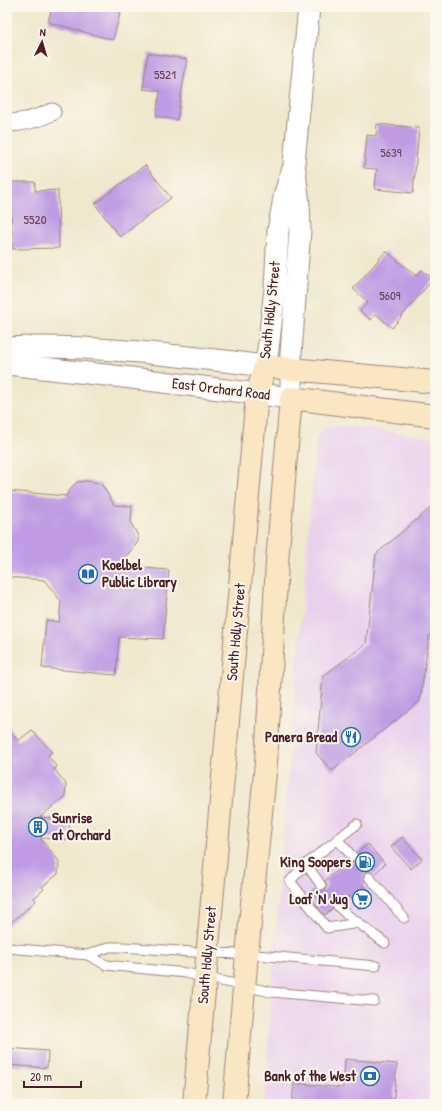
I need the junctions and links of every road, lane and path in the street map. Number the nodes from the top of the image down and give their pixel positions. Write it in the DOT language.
graph roads {
  1 [pos="309,7"];
  2 [pos="52,112"];
  3 [pos="7,123"];
  4 [pos="294,163"];
  5 [pos="7,348"];
  6 [pos="7,364"];
  7 [pos="265,366"];
  8 [pos="291,369"];
  9 [pos="435,382"];
  10 [pos="257,394"];
  11 [pos="290,398"];
  12 [pos="435,416"];
  13 [pos="357,824"];
  14 [pos="337,839"];
  15 [pos="353,857"];
  16 [pos="306,864"];
  17 [pos="370,877"];
  18 [pos="321,885"];
  19 [pos="337,905"];
  20 [pos="404,918"];
  21 [pos="359,923"];
  22 [pos="385,943"];
  23 [pos="7,948"];
  24 [pos="207,953"];
  25 [pos="247,954"];
  26 [pos="88,955"];
  27 [pos="376,966"];
  28 [pos="205,978"];
  29 [pos="244,986"];
  30 [pos="374,1001"];
  31 [pos="194,1104"];
  32 [pos="234,1104"];
  1 -- 4 [label="street, South Holly Street"];
  2 -- 3 [label="street"];
  4 -- 7 [label="street, South Holly Street"];
  4 -- 8 [label="street, South Holly Street"];
  5 -- 7 [label="street, East Orchard Road"];
  6 -- 10 [label="street, East Orchard Road"];
  7 -- 8 [label="main road, East Orchard Road"];
  7 -- 10 [label="main road, South Holly Street"];
  8 -- 9 [label="main road, East Orchard Road"];
  8 -- 11 [label="street, South Holly Street"];
  10 -- 11 [label="street, East Orchard Road"];
  10 -- 24 [label="main road, South Holly Street"];
  11 -- 12 [label="main road, East Orchard Road"];
  11 -- 25 [label="main road, South Holly Street"];
  13 -- 14 [label="lane"];
  14 -- 15 [label="lane"];
  14 -- 16 [label="lane"];
  16 -- 18 [label="lane"];
  16 -- 21 [label="lane"];
  17 -- 20 [label="lane"];
  19 -- 21 [label="lane"];
  21 -- 22 [label="lane"];
  23 -- 26 [label="lane"];
  24 -- 25 [label="lane"];
  24 -- 26 [label="lane"];
  24 -- 28 [label="main road, South Holly Street"];
  25 -- 27 [label="lane"];
  25 -- 29 [label="main road, South Holly Street"];
  26 -- 28 [label="lane"];
  28 -- 29 [label="lane"];
  28 -- 31 [label="main road, South Holly Street"];
  29 -- 30 [label="lane"];
  29 -- 32 [label="main road, South Holly Street"];
}
